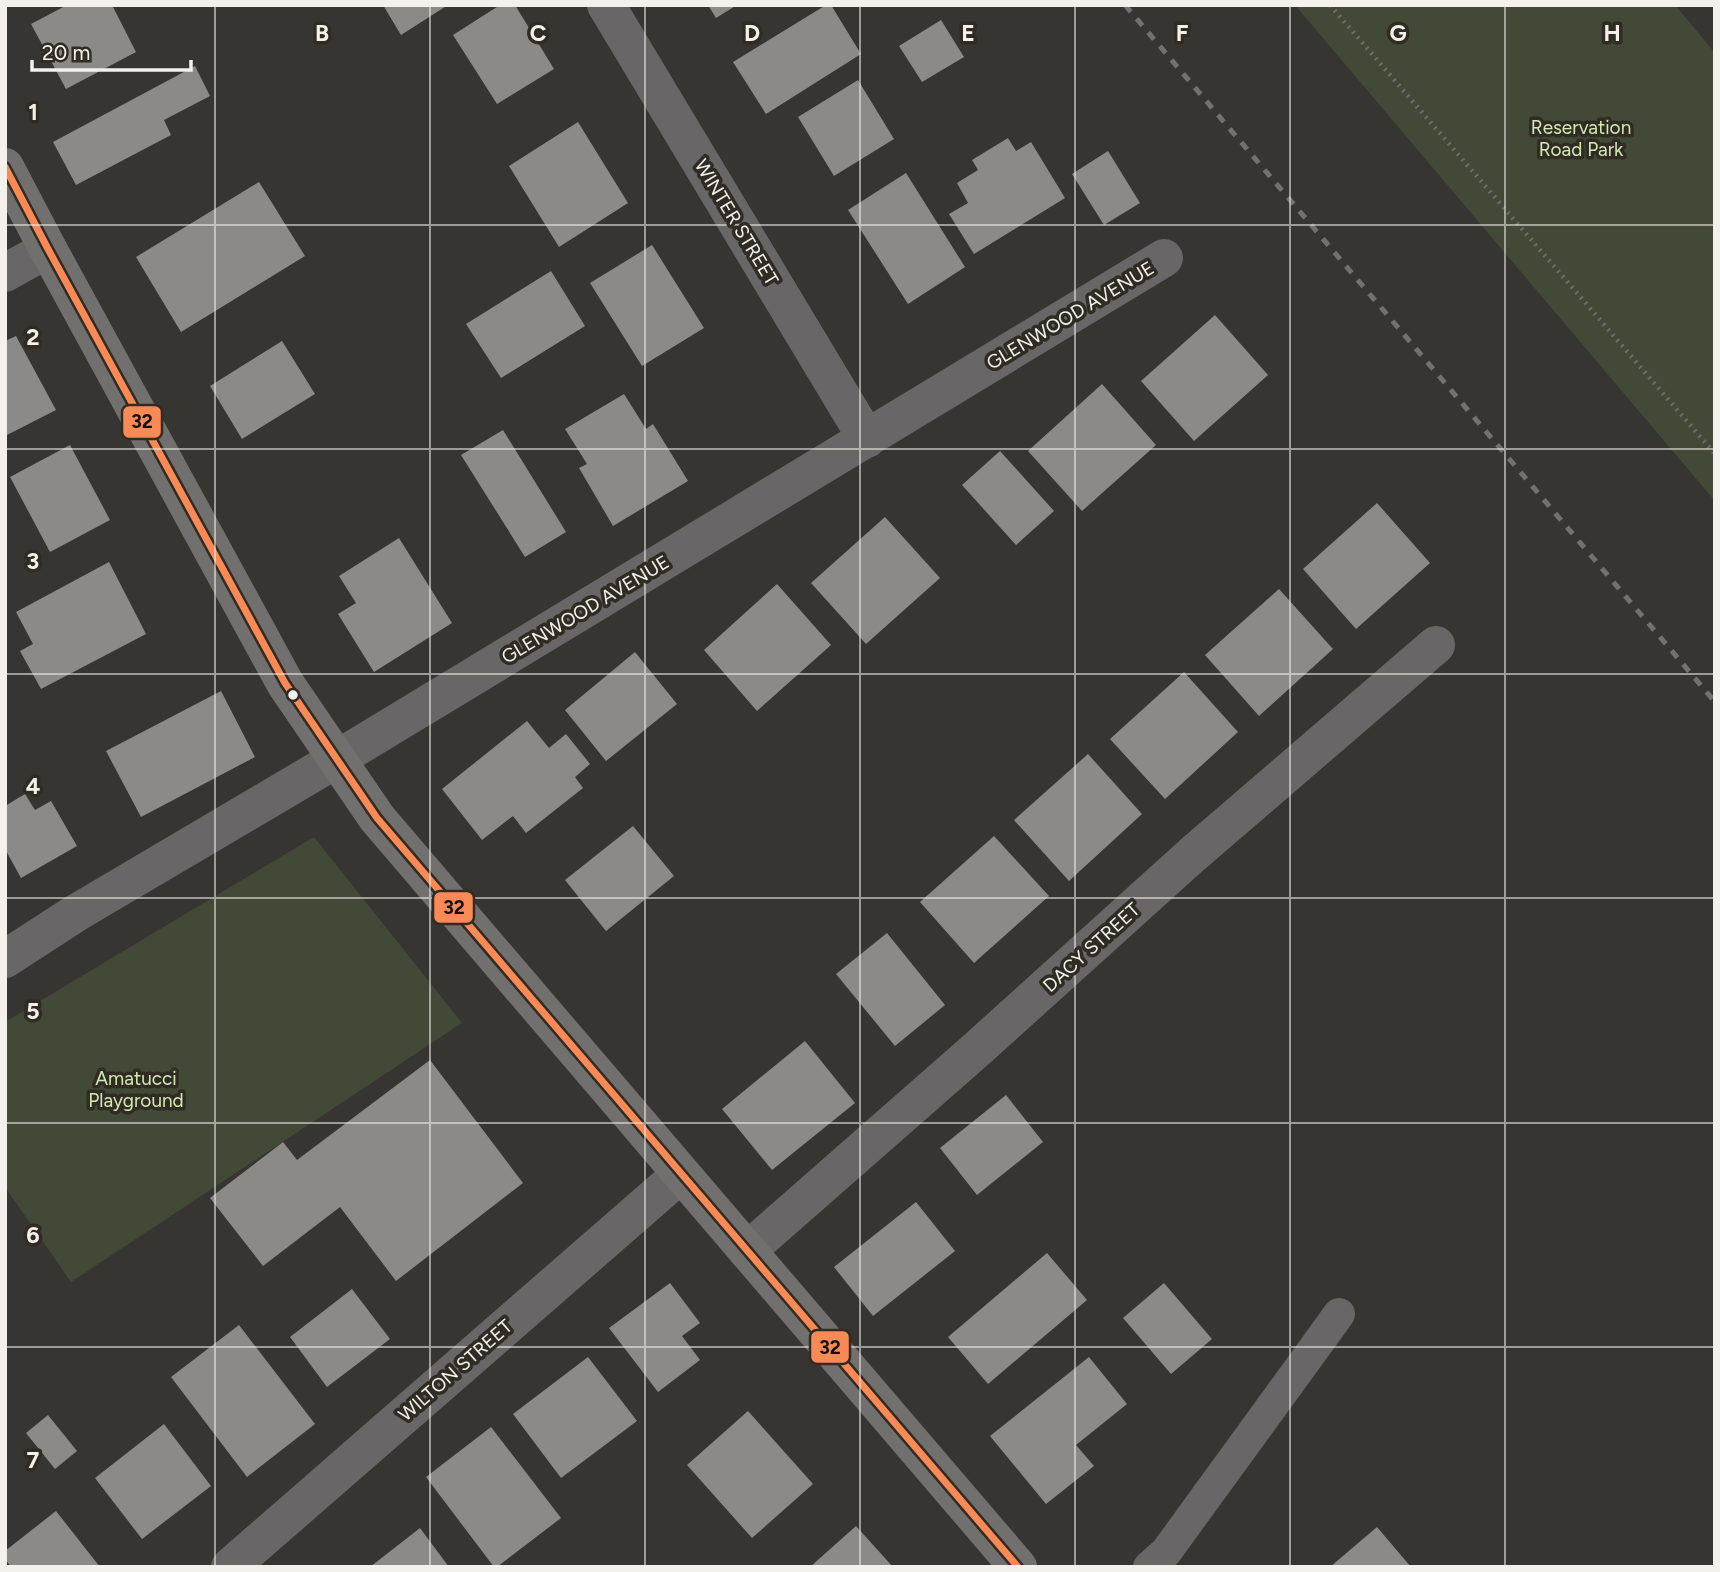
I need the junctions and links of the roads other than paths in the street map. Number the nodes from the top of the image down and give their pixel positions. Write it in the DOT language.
graph roads {
  1 [pos="606,5"];
  2 [pos="5,167"];
  3 [pos="48,249"];
  4 [pos="1164,258"];
  5 [pos="5,273"];
  6 [pos="867,439"];
  7 [pos="1436,645"];
  8 [pos="337,760"];
  9 [pos="5,959"];
  10 [pos="681,1174"];
  11 [pos="747,1251"];
  12 [pos="1339,1314"];
  13 [pos="230,1567"];
  14 [pos="1018,1567"];
  15 [pos="1149,1567"];
  1 -- 6 [label="street, WINTER STREET"];
  2 -- 3 [label="main road"];
  3 -- 5 [label="street"];
  3 -- 8 [label="main road"];
  4 -- 6 [label="street, GLENWOOD AVENUE"];
  6 -- 8 [label="street, GLENWOOD AVENUE"];
  7 -- 11 [label="street, DACY STREET"];
  8 -- 9 [label="street, GLENWOOD AVENUE"];
  8 -- 10 [label="main road"];
  10 -- 11 [label="main road"];
  10 -- 13 [label="street, WILTON STREET"];
  11 -- 14 [label="main road"];
  12 -- 15 [label="lane"];
}
